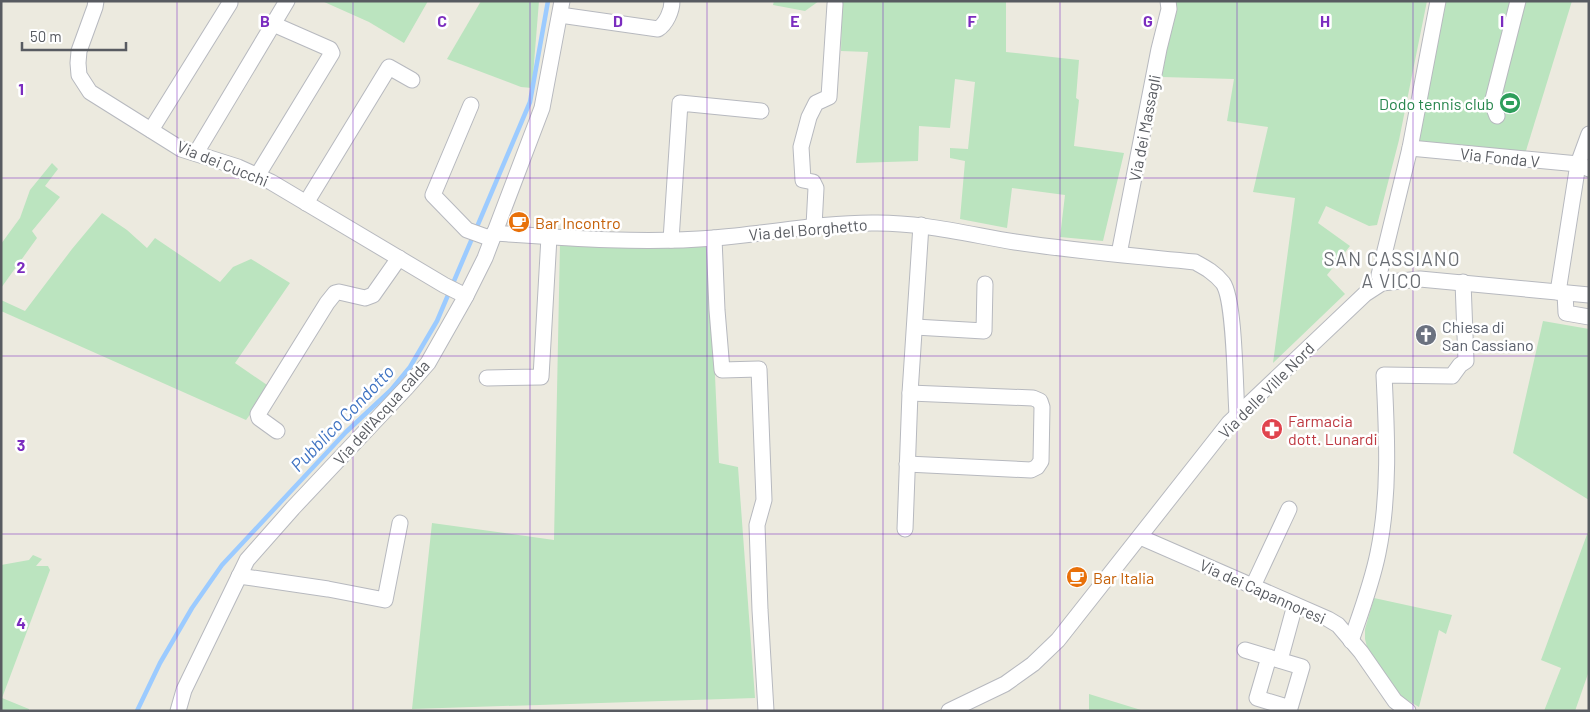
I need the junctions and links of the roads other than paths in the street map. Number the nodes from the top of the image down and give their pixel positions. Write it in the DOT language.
graph roads {
  1 [pos="96,1"];
  2 [pos="286,1"];
  3 [pos="672,1"];
  4 [pos="1168,1"];
  5 [pos="1438,1"];
  6 [pos="1518,1"];
  7 [pos="230,4"];
  8 [pos="835,4"];
  9 [pos="561,8"];
  10 [pos="273,24"];
  11 [pos="412,80"];
  12 [pos="471,105"];
  13 [pos="761,111"];
  14 [pos="1497,116"];
  15 [pos="151,130"];
  16 [pos="1589,134"];
  17 [pos="1410,148"];
  18 [pos="196,153"];
  19 [pos="1583,167"];
  20 [pos="257,176"];
  21 [pos="306,203"];
  22 [pos="921,225"];
  23 [pos="814,226"];
  24 [pos="485,235"];
  25 [pos="549,237"];
  26 [pos="714,238"];
  27 [pos="671,240"];
  28 [pos="1119,254"];
  29 [pos="399,258"];
  30 [pos="1463,282"];
  31 [pos="1382,283"];
  32 [pos="985,284"];
  33 [pos="1562,292"];
  34 [pos="1589,295"];
  35 [pos="466,296"];
  36 [pos="1589,317"];
  37 [pos="915,327"];
  38 [pos="488,378"];
  39 [pos="910,393"];
  40 [pos="1237,414"];
  41 [pos="276,431"];
  42 [pos="907,464"];
  43 [pos="1289,509"];
  44 [pos="400,523"];
  45 [pos="905,529"];
  46 [pos="1140,537"];
  47 [pos="239,576"];
  48 [pos="1253,586"];
  49 [pos="1295,605"];
  50 [pos="1351,640"];
  51 [pos="1246,650"];
  52 [pos="1404,709"];
  53 [pos="178,711"];
  54 [pos="766,711"];
  55 [pos="949,711"];
  1 -- 15 [label="street, Via dei Cucchi"];
  2 -- 10 [label="street"];
  3 -- 9 [label="street"];
  4 -- 28 [label="street, Via dei Massagli"];
  5 -- 17 [label="street"];
  6 -- 14 [label="street"];
  7 -- 15 [label="street"];
  8 -- 23 [label="street"];
  9 -- 24 [label="street, Via dell'Acqua calda"];
  10 -- 18 [label="street"];
  10 -- 20 [label="street"];
  11 -- 21 [label="street"];
  12 -- 24 [label="street"];
  13 -- 27 [label="street"];
  15 -- 18 [label="street, Via dei Cucchi"];
  16 -- 19 [label="street"];
  17 -- 19 [label="street, Via Fonda V"];
  17 -- 31 [label="street"];
  18 -- 20 [label="street, Via dei Cucchi"];
  19 -- 33 [label="street"];
  20 -- 21 [label="street, Via dei Cucchi"];
  21 -- 29 [label="street, Via dei Cucchi"];
  22 -- 23 [label="street, Via del Borghetto"];
  22 -- 28 [label="street, Via del Borghetto"];
  22 -- 37 [label="street"];
  23 -- 26 [label="street, Via del Borghetto"];
  24 -- 25 [label="street, Via del Borghetto"];
  24 -- 35 [label="street, Via dell'Acqua calda"];
  25 -- 27 [label="street, Via del Borghetto"];
  25 -- 38 [label="street"];
  26 -- 27 [label="street, Via del Borghetto"];
  26 -- 54 [label="street"];
  28 -- 40 [label="street, Via del Borghetto"];
  29 -- 35 [label="street, Via dei Cucchi"];
  29 -- 41 [label="street"];
  30 -- 31 [label="street, Via delle Ville Nord"];
  30 -- 33 [label="street, Via delle Ville Nord"];
  30 -- 50 [label="street"];
  31 -- 40 [label="street, Via delle Ville Nord"];
  32 -- 37 [label="street"];
  33 -- 34 [label="street, Via delle Ville Nord"];
  33 -- 36 [label="street"];
  35 -- 47 [label="street, Via dell'Acqua calda"];
  37 -- 39 [label="street"];
  39 -- 42 [label="street"];
  39 -- 42 [label="street"];
  40 -- 46 [label="street, Via delle Ville Nord"];
  42 -- 45 [label="street"];
  43 -- 48 [label="street"];
  44 -- 47 [label="street"];
  46 -- 48 [label="street, Via dei Capannoresi"];
  46 -- 55 [label="street, Via delle Ville Nord"];
  47 -- 53 [label="street, Via dell'Acqua calda"];
  48 -- 49 [label="street, Via dei Capannoresi"];
  49 -- 50 [label="street, Via dei Capannoresi"];
  49 -- 51 [label="street"];
  50 -- 52 [label="street, Via dei Capannoresi"];
}
